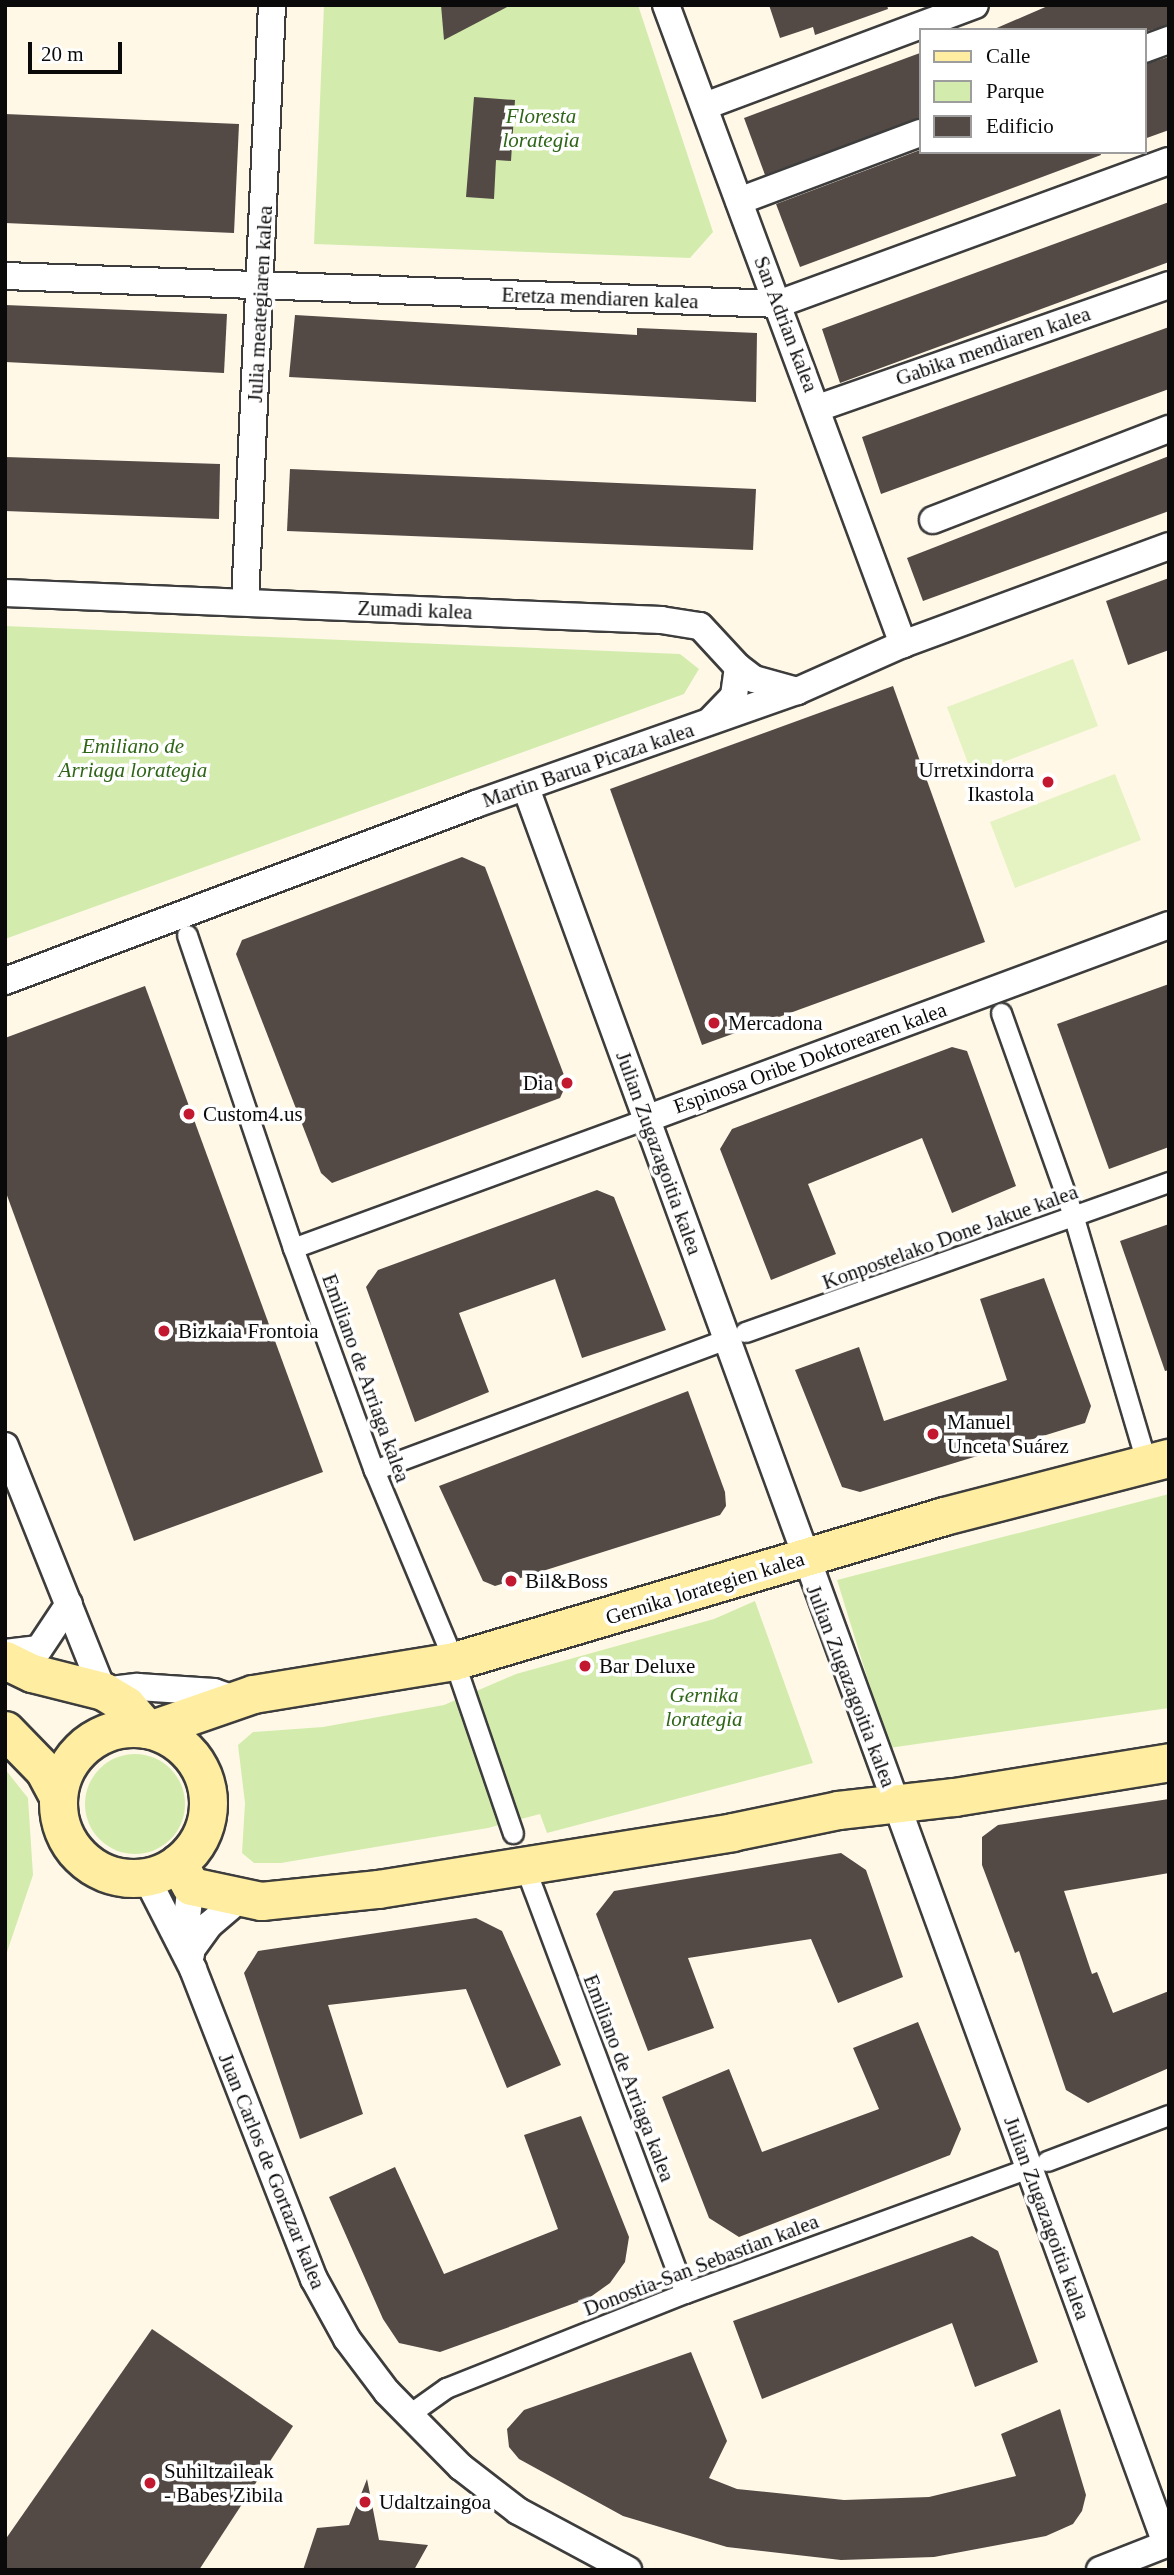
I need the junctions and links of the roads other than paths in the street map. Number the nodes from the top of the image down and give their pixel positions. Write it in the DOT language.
graph roads {
  1 [pos="272,5"];
  2 [pos="666,5"];
  3 [pos="975,5"];
  4 [pos="1169,40"];
  5 [pos="1146,48"];
  6 [pos="705,106"];
  7 [pos="918,134"];
  8 [pos="1169,161"];
  9 [pos="739,201"];
  10 [pos="5,276"];
  11 [pos="1169,285"];
  12 [pos="260,288"];
  13 [pos="778,304"];
  14 [pos="818,408"];
  15 [pos="1169,429"];
  16 [pos="933,520"];
  17 [pos="1169,546"];
  18 [pos="5,593"];
  19 [pos="245,602"];
  20 [pos="903,644"];
  21 [pos="738,667"];
  22 [pos="797,691"];
  23 [pos="708,723"];
  24 [pos="526,788"];
  25 [pos="1169,925"];
  26 [pos="187,935"];
  27 [pos="5,981"];
  28 [pos="1001,1013"];
  29 [pos="646,1119"];
  30 [pos="1169,1182"];
  31 [pos="1074,1217"];
  32 [pos="293,1248"];
  33 [pos="745,1332"];
  34 [pos="715,1343"];
  35 [pos="5,1446"];
  36 [pos="1158,1461"];
  37 [pos="374,1470"];
  38 [pos="803,1558"];
  39 [pos="69,1604"];
  40 [pos="5,1653"];
  41 [pos="5,1660"];
  42 [pos="454,1661"];
  43 [pos="103,1691"];
  44 [pos="237,1700"];
  45 [pos="149,1729"];
  46 [pos="5,1730"];
  47 [pos="1169,1762"];
  48 [pos="57,1794"];
  49 [pos="895,1803"];
  50 [pos="513,1833"];
  51 [pos="172,1875"];
  52 [pos="529,1878"];
  53 [pos="242,1897"];
  54 [pos="192,1960"];
  55 [pos="1169,2115"];
  56 [pos="1046,2161"];
  57 [pos="1018,2172"];
  58 [pos="685,2293"];
  59 [pos="408,2415"];
  60 [pos="1167,2543"];
  61 [pos="628,2570"];
  62 [pos="1100,2570"];
  1 -- 12 [label="street, Julia meategiaren kalea"];
  2 -- 6 [label="street, San Adrian kalea"];
  3 -- 6 [label="street"];
  4 -- 5 [label="street"];
  6 -- 9 [label="street, San Adrian kalea"];
  7 -- 9 [label="street"];
  8 -- 13 [label="street, Eretza mendiaren kalea"];
  9 -- 13 [label="street, San Adrian kalea"];
  10 -- 12 [label="street, Eretza mendiaren kalea"];
  11 -- 14 [label="street, Gabika mendiaren kalea"];
  12 -- 13 [label="street, Eretza mendiaren kalea"];
  12 -- 19 [label="street, Julia meategiaren kalea"];
  13 -- 14 [label="street, San Adrian kalea"];
  14 -- 20 [label="street, San Adrian kalea"];
  15 -- 16 [label="street"];
  17 -- 20 [label="street, Martin Barua Picaza kalea"];
  18 -- 19 [label="street, Zumadi kalea"];
  19 -- 21 [label="street, Zumadi kalea"];
  20 -- 22 [label="street, Martin Barua Picaza kalea"];
  21 -- 22 [label="street, Zumadi kalea"];
  21 -- 23 [label="street"];
  22 -- 23 [label="street, Martin Barua Picaza kalea"];
  23 -- 24 [label="street, Martin Barua Picaza kalea"];
  24 -- 27 [label="street, Martin Barua Picaza kalea"];
  24 -- 29 [label="street, Julian Zugazagoitia kalea"];
  25 -- 29 [label="street, Espinosa Oribe Doktorearen kalea"];
  26 -- 32 [label="street, Emiliano de Arriaga kalea"];
  28 -- 31 [label="street"];
  29 -- 32 [label="street, Espinosa Oribe Doktorearen kalea"];
  29 -- 38 [label="street, Julian Zugazagoitia kalea"];
  30 -- 31 [label="street, Konpostelako Done Jakue kalea"];
  31 -- 33 [label="street, Konpostelako Done Jakue kalea"];
  31 -- 36 [label="street"];
  32 -- 37 [label="street, Emiliano de Arriaga kalea"];
  34 -- 37 [label="street"];
  35 -- 39 [label="street"];
  36 -- 38 [label="main road, Gernika lorategien kalea"];
  37 -- 42 [label="street, Emiliano de Arriaga kalea"];
  38 -- 42 [label="main road, Gernika lorategien kalea"];
  38 -- 49 [label="street, Julian Zugazagoitia kalea"];
  39 -- 40 [label="street"];
  39 -- 43 [label="street"];
  41 -- 43 [label="main road"];
  42 -- 44 [label="main road, Gernika lorategien kalea"];
  42 -- 50 [label="street, Emiliano de Arriaga kalea"];
  43 -- 44 [label="street, Gernika lorategien kalea"];
  43 -- 45 [label="main road"];
  44 -- 45 [label="main road, Gernika lorategien kalea"];
  45 -- 48 [label="main road"];
  45 -- 51 [label="main road"];
  46 -- 48 [label="main road"];
  47 -- 49 [label="main road"];
  48 -- 51 [label="main road"];
  49 -- 53 [label="main road"];
  49 -- 60 [label="street, Julian Zugazagoitia kalea"];
  51 -- 53 [label="main road"];
  51 -- 54 [label="street, Juan Carlos de Gortazar kalea"];
  51 -- 54 [label="street, Juan Carlos de Gortazar kalea"];
  52 -- 58 [label="street, Emiliano de Arriaga kalea"];
  53 -- 54 [label="street"];
  54 -- 59 [label="street, Juan Carlos de Gortazar kalea"];
  55 -- 56 [label="street"];
  57 -- 58 [label="street, Donostia-San Sebastian kalea"];
  58 -- 59 [label="street, Donostia-San Sebastian kalea"];
  59 -- 61 [label="street, Juan Carlos de Gortazar kalea"];
  60 -- 62 [label="street"];
}
